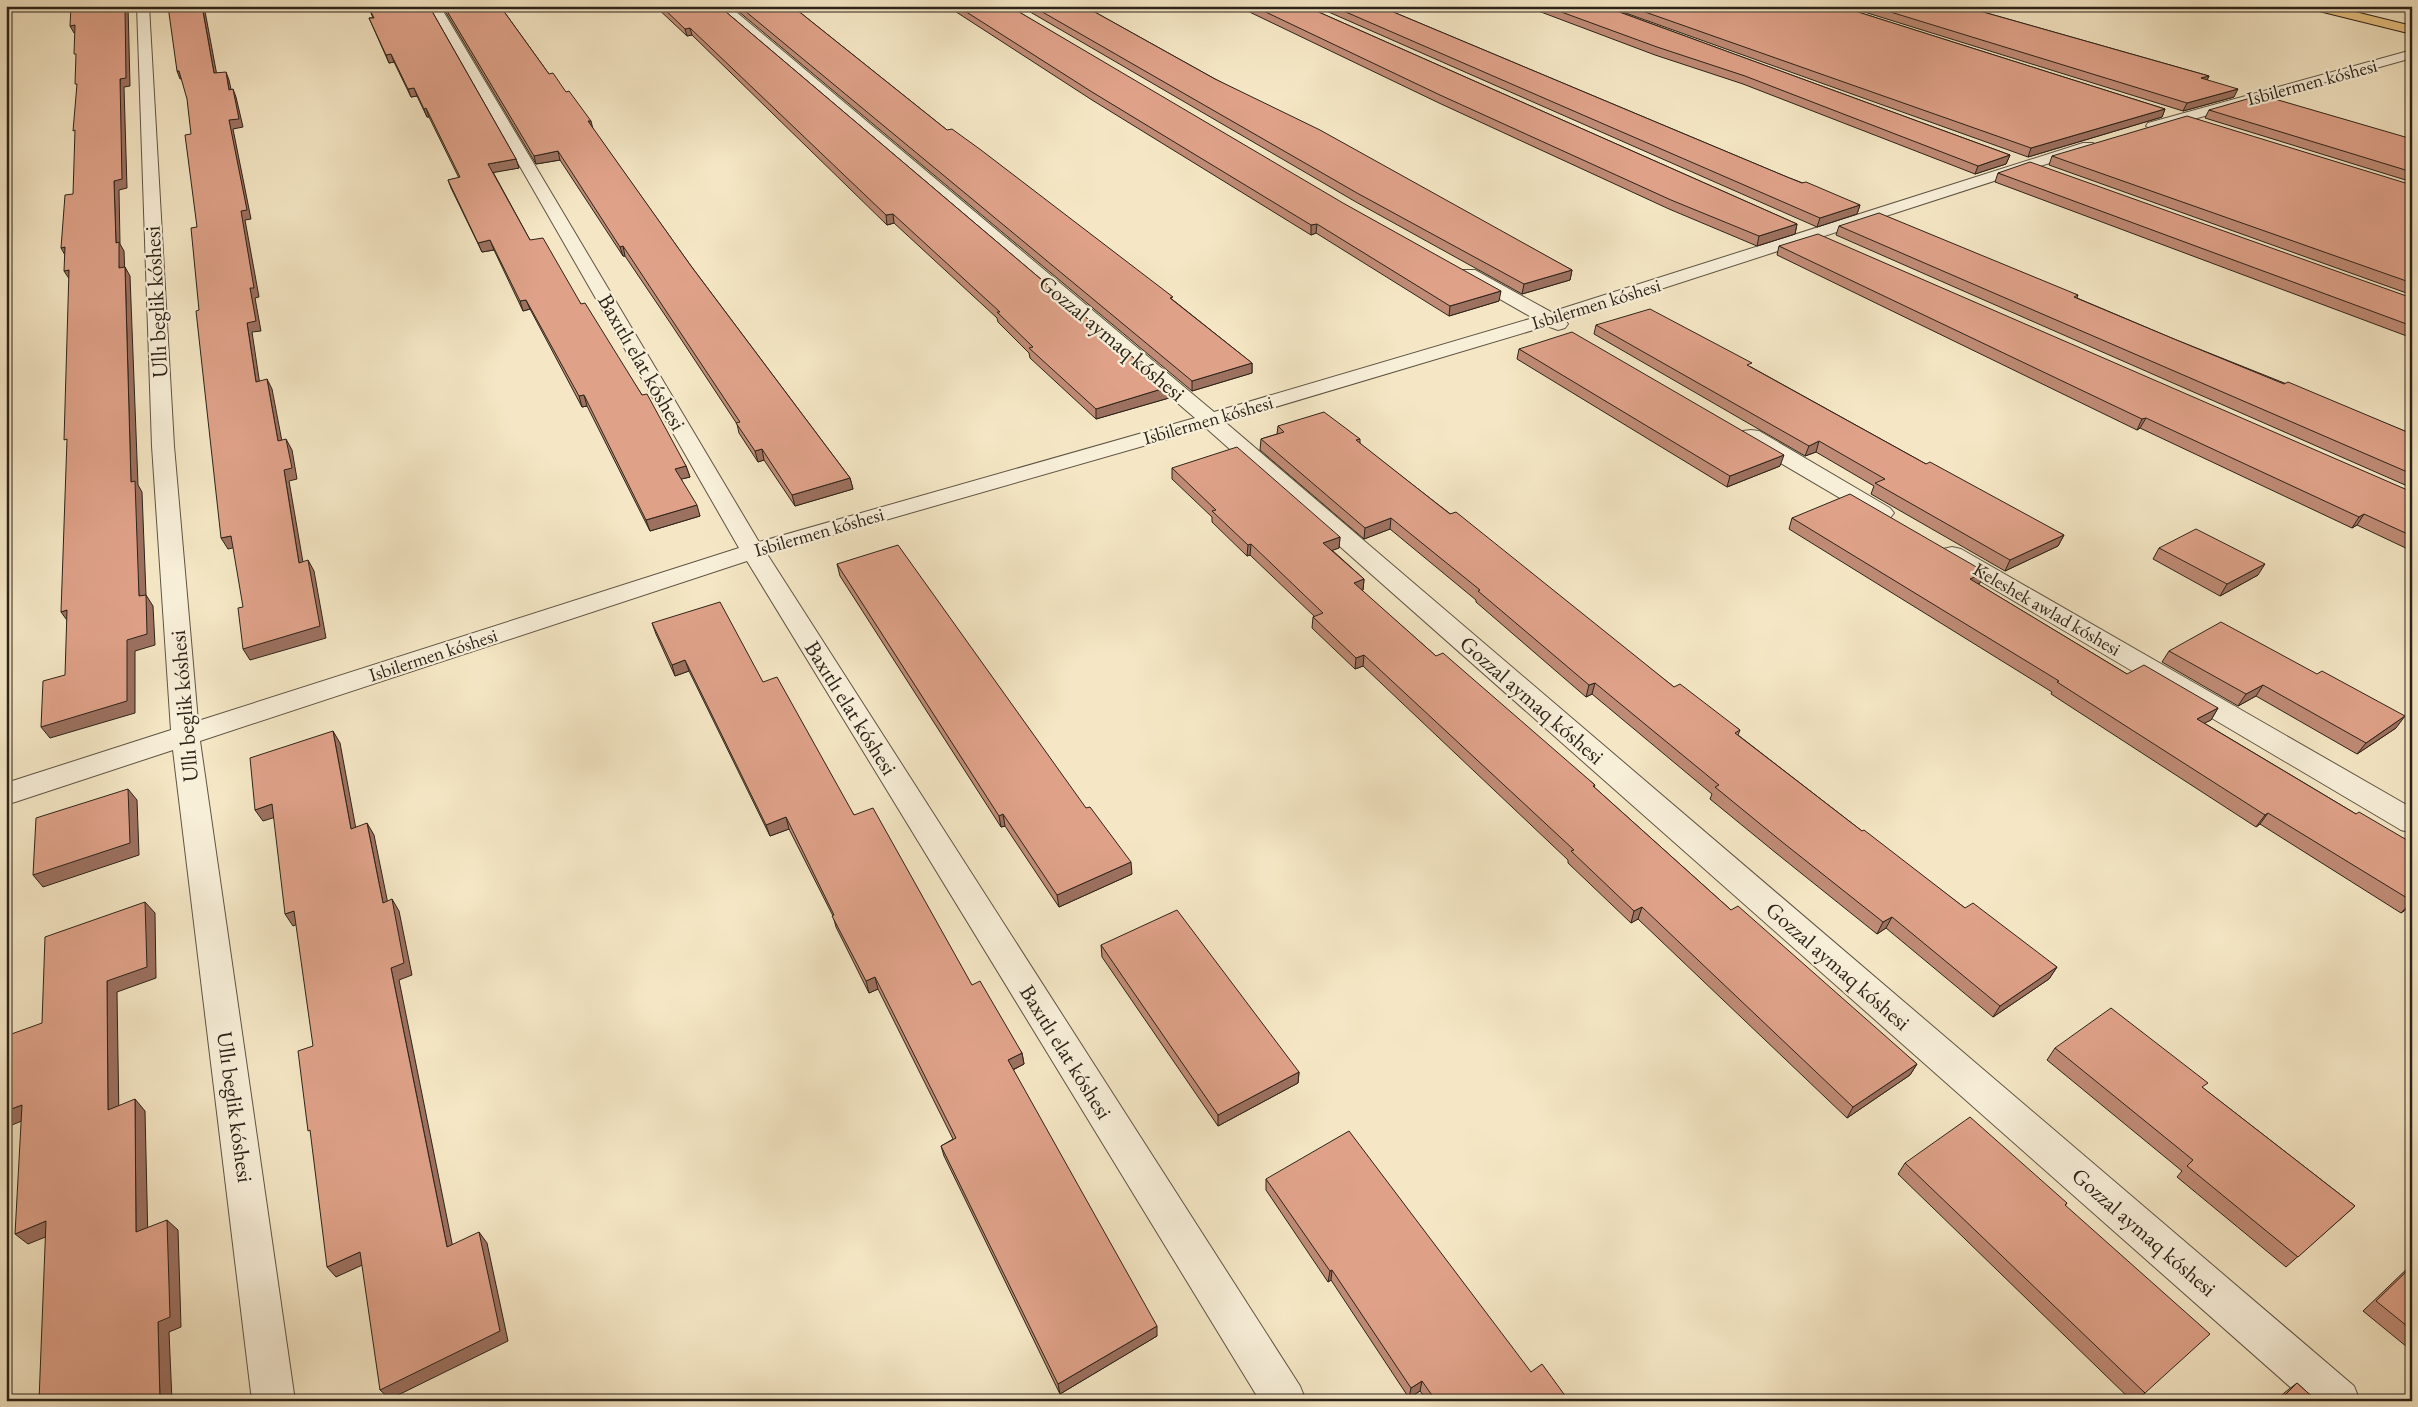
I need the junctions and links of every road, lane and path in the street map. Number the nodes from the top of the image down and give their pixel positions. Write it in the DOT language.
graph roads {
  1 [pos="143,6"];
  2 [pos="434,6"];
  3 [pos="721,6"];
  4 [pos="2314,6"];
  5 [pos="2412,30"];
  6 [pos="2412,54"];
  7 [pos="2152,109"];
  8 [pos="2181,118"];
  9 [pos="2208,126"];
  10 [pos="2133,132"];
  11 [pos="2104,141"];
  12 [pos="2018,161"];
  13 [pos="2056,174"];
  14 [pos="1788,223"];
  15 [pos="1825,239"];
  16 [pos="1453,265"];
  17 [pos="1549,318"];
  18 [pos="1575,334"];
  19 [pos="1210,420"];
  20 [pos="1730,424"];
  21 [pos="1902,525"];
  22 [pos="1937,545"];
  23 [pos="753,551"];
  24 [pos="185,736"];
  25 [pos="6,794"];
  26 [pos="2412,822"];
  27 [pos="274,1401"];
  28 [pos="1285,1401"];
  29 [pos="2339,1401"];
  1 -- 24 [label="street, Ullı beglik kóshesi"];
  2 -- 23 [label="street, Baxıtlı elat kóshesi"];
  3 -- 19 [label="street, Gozzal aymaq kóshesi"];
  4 -- 5 [label="main road"];
  6 -- 8 [label="street, Isbilermen kóshesi"];
  7 -- 8 [label="street"];
  8 -- 9 [label="street"];
  8 -- 10 [label="street, Isbilermen kóshesi"];
  11 -- 12 [label="street, Isbilermen kóshesi"];
  12 -- 13 [label="street"];
  12 -- 15 [label="street, Isbilermen kóshesi"];
  14 -- 15 [label="street"];
  15 -- 17 [label="street, Isbilermen kóshesi"];
  16 -- 17 [label="street"];
  17 -- 18 [label="street"];
  17 -- 19 [label="street, Isbilermen kóshesi"];
  19 -- 23 [label="street, Isbilermen kóshesi"];
  19 -- 29 [label="street, Gozzal aymaq kóshesi"];
  20 -- 21 [label="street"];
  22 -- 26 [label="street, Keleshek awlad kóshesi"];
  23 -- 24 [label="street, Isbilermen kóshesi"];
  23 -- 28 [label="street, Baxıtlı elat kóshesi"];
  24 -- 25 [label="street, Isbilermen kóshesi"];
  24 -- 27 [label="street, Ullı beglik kóshesi"];
}
